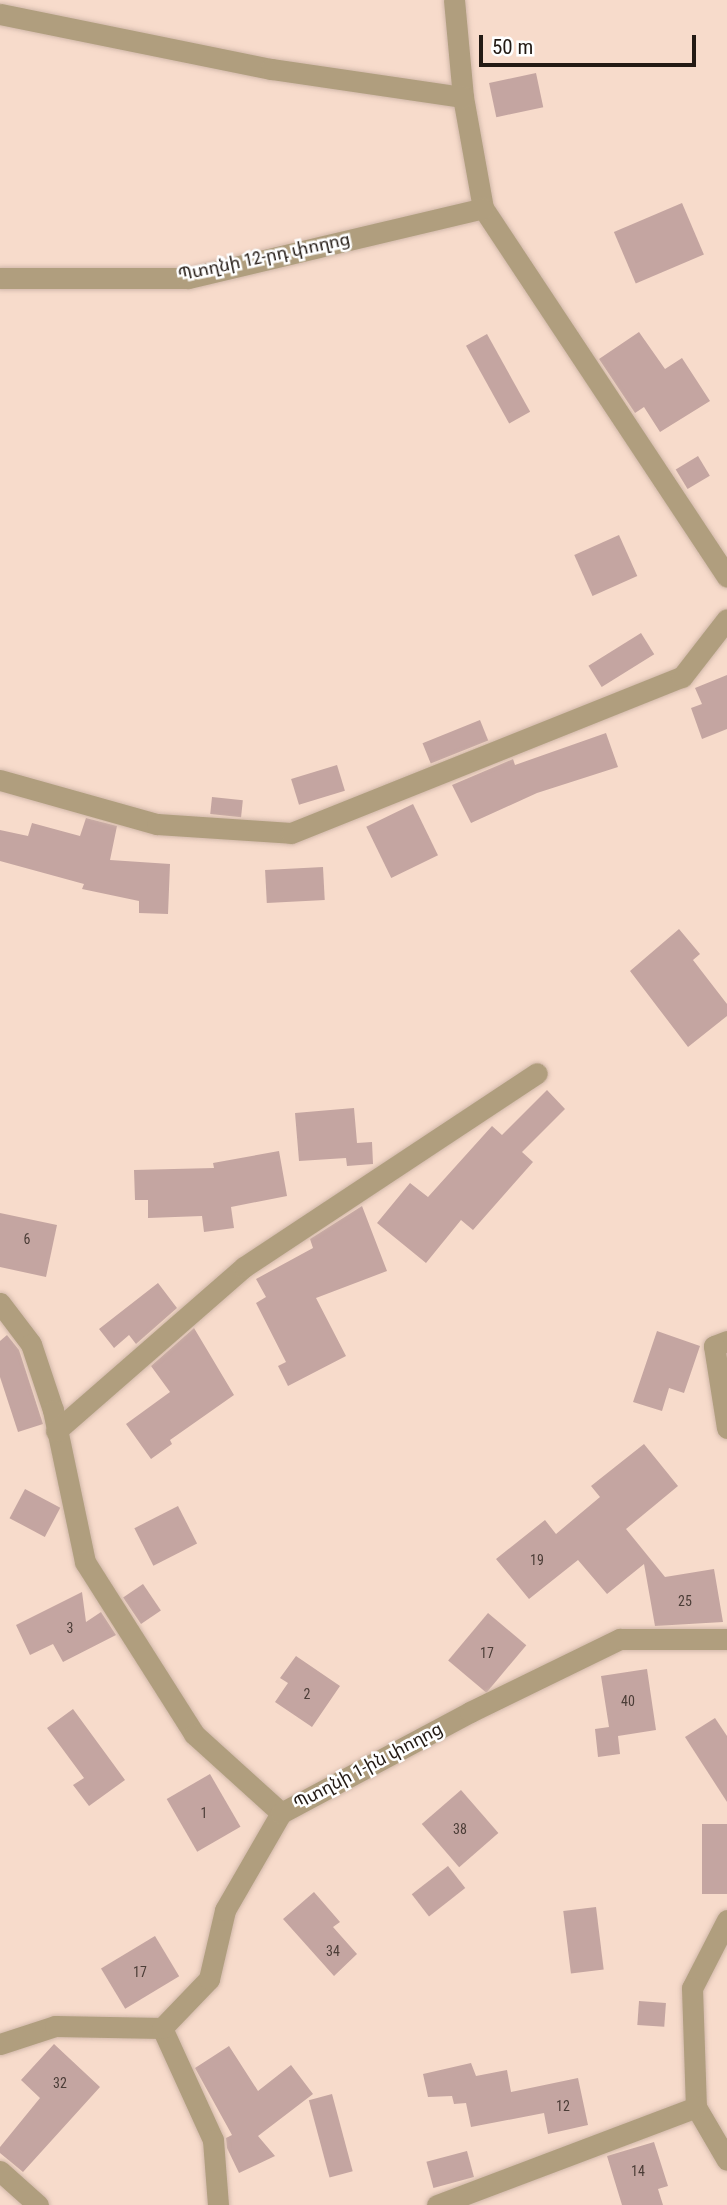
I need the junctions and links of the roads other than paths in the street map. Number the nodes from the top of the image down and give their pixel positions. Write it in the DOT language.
graph roads {
  1 [pos="454,0"];
  2 [pos="0,14"];
  3 [pos="463,97"];
  4 [pos="483,208"];
  5 [pos="0,278"];
  6 [pos="727,576"];
  7 [pos="727,619"];
  8 [pos="0,780"];
  9 [pos="537,1073"];
  10 [pos="0,1303"];
  11 [pos="727,1341"];
  12 [pos="727,1428"];
  13 [pos="56,1431"];
  14 [pos="727,1639"];
  15 [pos="281,1813"];
  16 [pos="727,1920"];
  17 [pos="162,2028"];
  18 [pos="0,2045"];
  19 [pos="696,2107"];
  20 [pos="727,2160"];
  21 [pos="0,2171"];
  22 [pos="38,2205"];
  23 [pos="218,2205"];
  24 [pos="437,2205"];
  1 -- 3 [label="street"];
  2 -- 3 [label="street"];
  3 -- 4 [label="street"];
  4 -- 5 [label="street, Պտղնի 12-րդ փողոց"];
  4 -- 6 [label="street"];
  7 -- 8 [label="street"];
  9 -- 13 [label="street"];
  10 -- 13 [label="street"];
  11 -- 12 [label="street"];
  13 -- 15 [label="street"];
  14 -- 15 [label="street, Պտղնի 1-ին փողոց"];
  15 -- 17 [label="street, Պտղնի 1-ին փողոց"];
  16 -- 19 [label="street"];
  17 -- 18 [label="street"];
  17 -- 23 [label="street"];
  19 -- 20 [label="street"];
  19 -- 24 [label="street"];
  21 -- 22 [label="street"];
}
